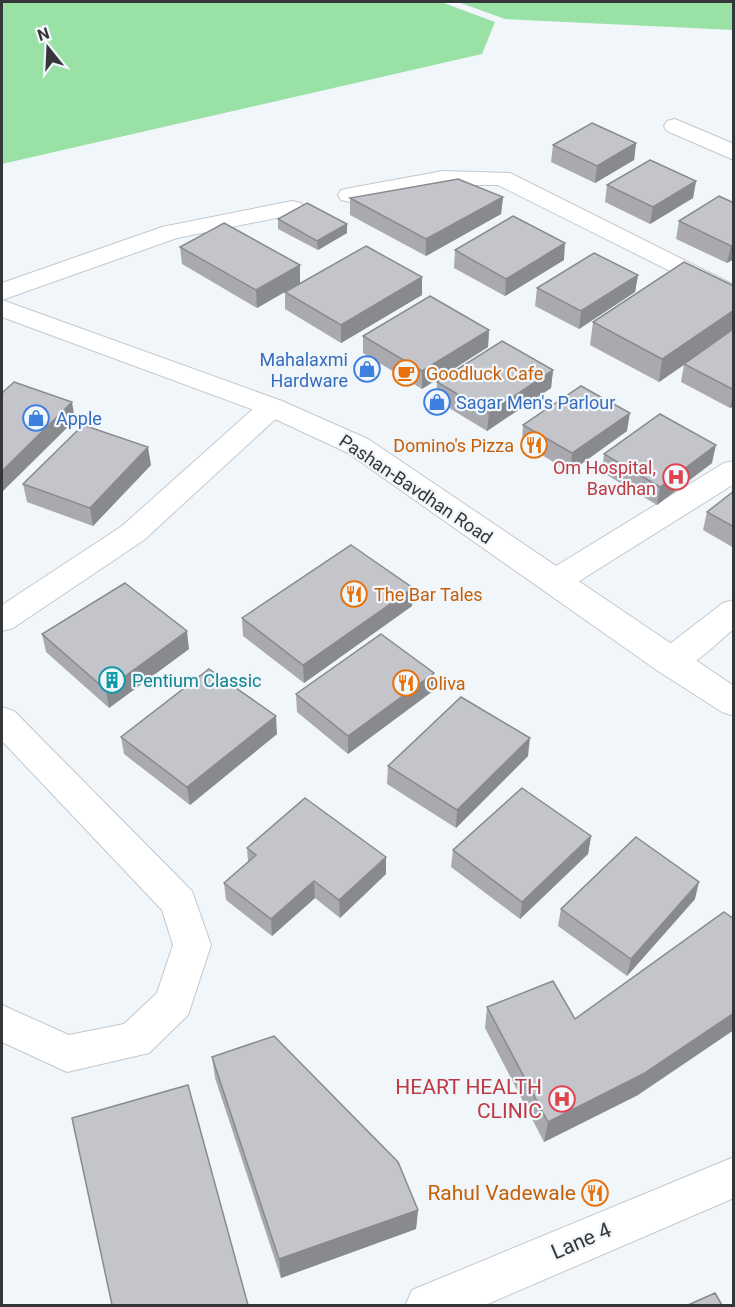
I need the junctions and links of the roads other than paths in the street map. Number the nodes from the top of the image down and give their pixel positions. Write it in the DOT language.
graph roads {
  1 [pos="675,126"];
  2 [pos="734,153"];
  3 [pos="351,195"];
  4 [pos="292,208"];
  5 [pos="2,292"];
  6 [pos="734,295"];
  7 [pos="2,308"];
  8 [pos="272,407"];
  9 [pos="734,470"];
  10 [pos="554,582"];
  11 [pos="734,611"];
  12 [pos="2,620"];
  13 [pos="670,662"];
  14 [pos="734,703"];
  15 [pos="2,720"];
  16 [pos="2,1023"];
  17 [pos="734,1177"];
  18 [pos="428,1305"];
  1 -- 2 [label="street"];
  3 -- 6 [label="street"];
  4 -- 5 [label="street"];
  7 -- 8 [label="street, Pashan-Bavdhan Road"];
  8 -- 10 [label="street, Pashan-Bavdhan Road"];
  8 -- 12 [label="street"];
  9 -- 10 [label="street"];
  10 -- 13 [label="street, Pashan-Bavdhan Road"];
  11 -- 13 [label="street"];
  13 -- 14 [label="street, Pashan-Bavdhan Road"];
  15 -- 16 [label="street"];
  17 -- 18 [label="street, Lane 4"];
}
